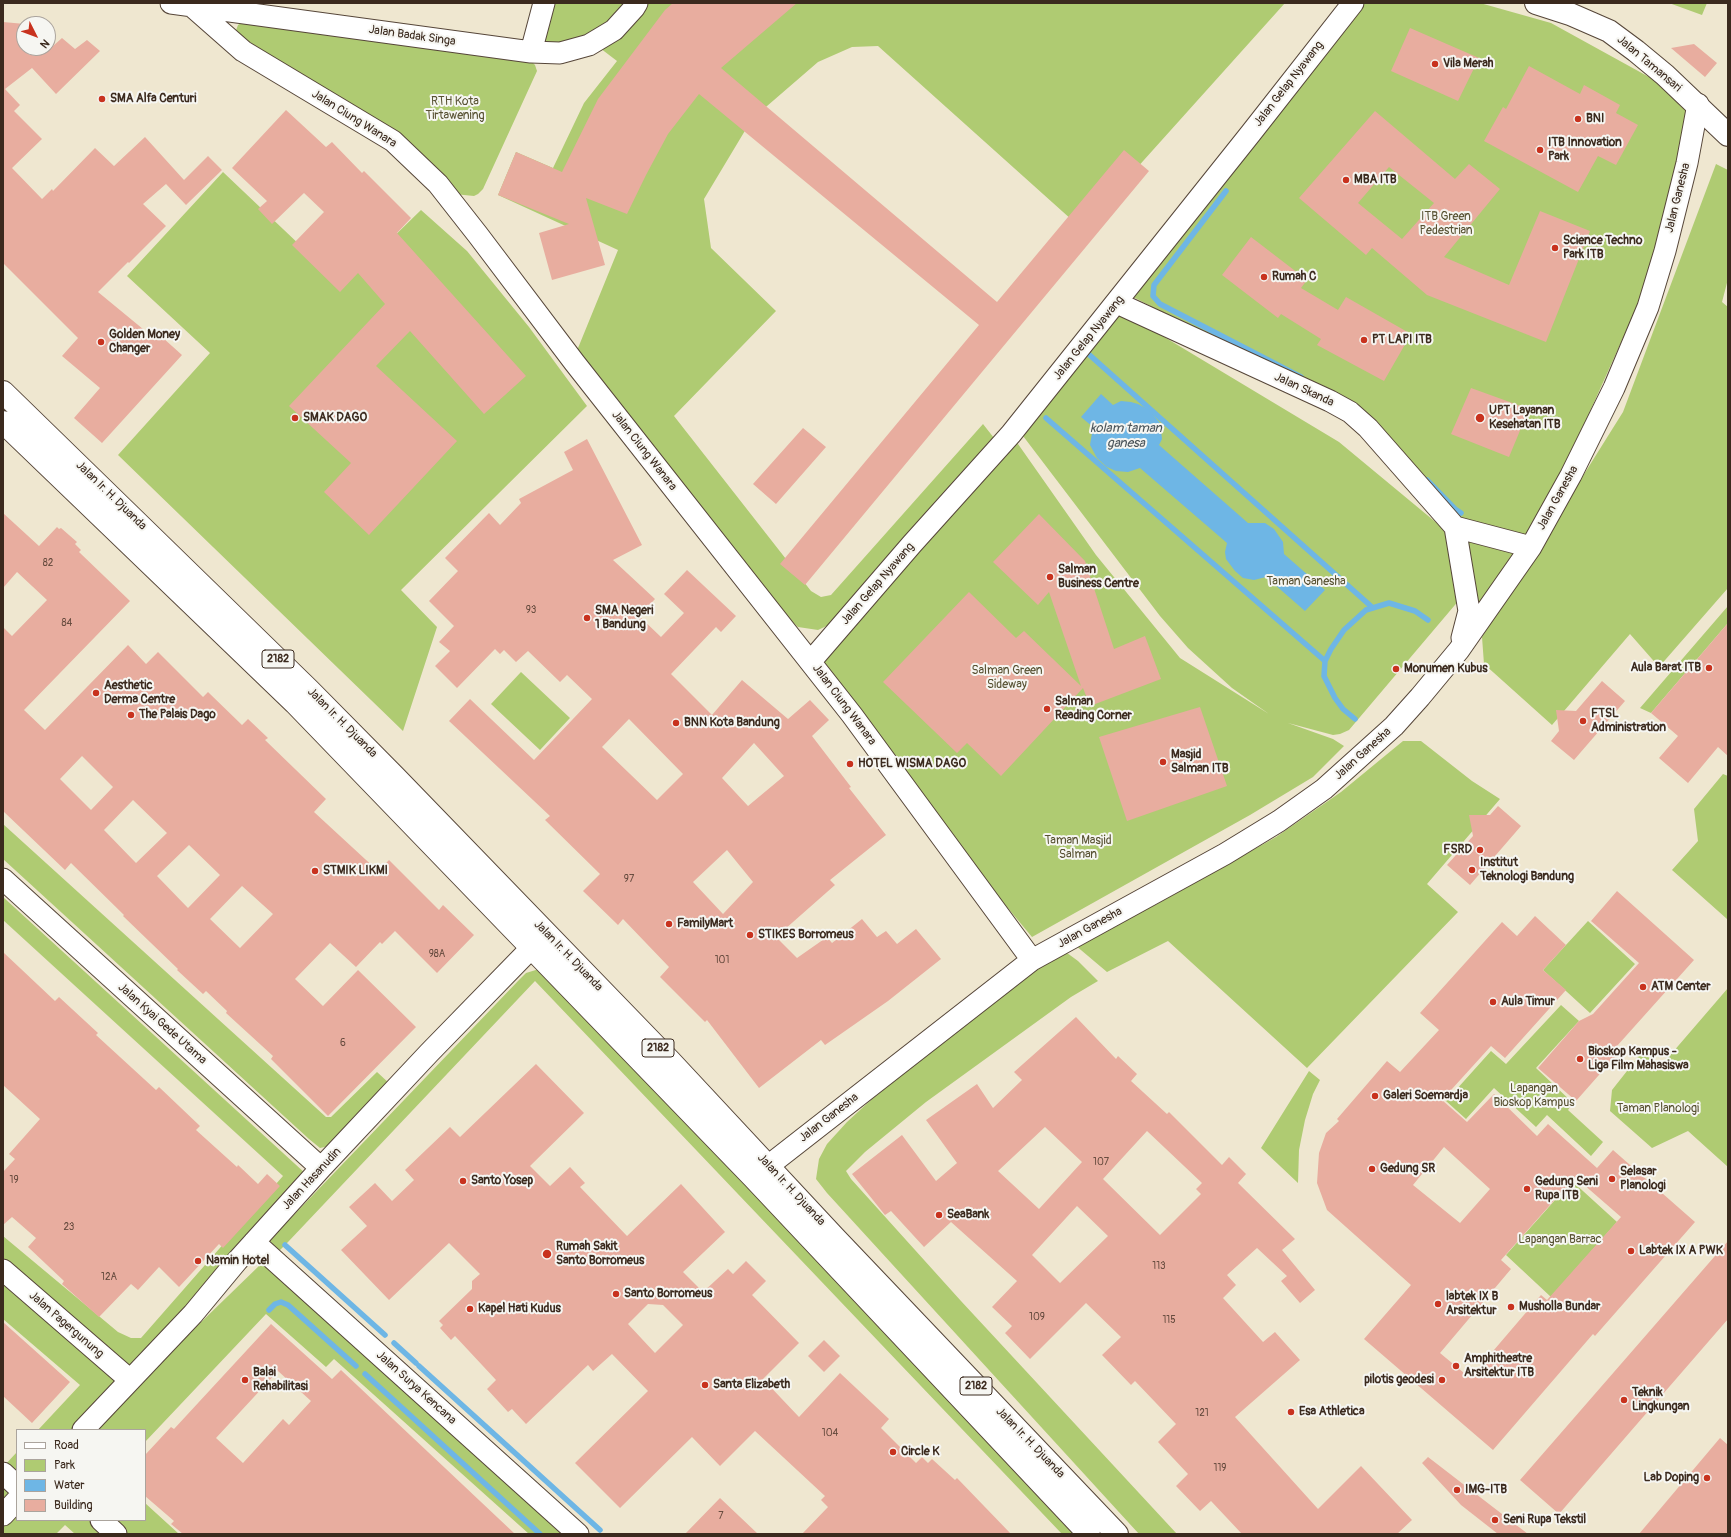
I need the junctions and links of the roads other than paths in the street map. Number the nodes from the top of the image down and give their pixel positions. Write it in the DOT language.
graph roads {
  1 [pos="171,3"];
  2 [pos="544,3"];
  3 [pos="637,3"];
  4 [pos="1353,3"];
  5 [pos="1536,3"];
  6 [pos="193,7"];
  7 [pos="531,52"];
  8 [pos="1698,104"];
  9 [pos="1728,135"];
  10 [pos="1117,303"];
  11 [pos="3,392"];
  12 [pos="3,422"];
  13 [pos="1454,527"];
  14 [pos="1530,547"];
  15 [pos="1459,650"];
  16 [pos="811,661"];
  17 [pos="3,879"];
  18 [pos="539,940"];
  19 [pos="1032,960"];
  20 [pos="321,1168"];
  21 [pos="760,1171"];
  22 [pos="254,1242"];
  23 [pos="3,1270"];
  24 [pos="130,1380"];
  25 [pos="84,1429"];
  26 [pos="3,1473"];
  27 [pos="16,1485"];
  28 [pos="16,1501"];
  29 [pos="3,1515"];
  30 [pos="101,1521"];
  31 [pos="116,1534"];
  32 [pos="578,1534"];
  33 [pos="1089,1534"];
  34 [pos="1118,1534"];
  1 -- 6 [label="street, Jalan Badak Singa"];
  2 -- 7 [label="street"];
  3 -- 7 [label="street, Jalan Badak Singa"];
  4 -- 10 [label="street, Jalan Gelap Nyawang"];
  5 -- 8 [label="main road, Jalan Tamansari"];
  6 -- 7 [label="street, Jalan Badak Singa"];
  6 -- 16 [label="street, Jalan Ciung Wanara"];
  8 -- 9 [label="main road, Jalan Tamansari"];
  8 -- 14 [label="street, Jalan Ganesha"];
  10 -- 13 [label="street, Jalan Skanda"];
  10 -- 16 [label="street, Jalan Gelap Nyawang"];
  11 -- 18 [label="main road, Jalan Ir. H. Djuanda / 2182"];
  12 -- 18 [label="main road, Jalan Ir. H. Djuanda / 2182"];
  13 -- 14 [label="street"];
  13 -- 15 [label="street"];
  14 -- 15 [label="street, Jalan Ganesha"];
  15 -- 19 [label="street, Jalan Ganesha"];
  16 -- 19 [label="street, Jalan Ciung Wanara"];
  17 -- 20 [label="street, Jalan Kyai Gede Utama"];
  18 -- 20 [label="street, Jalan Hasanudin"];
  18 -- 21 [label="main road, Jalan Ir. H. Djuanda / 2182"];
  19 -- 21 [label="street, Jalan Ganesha"];
  20 -- 22 [label="street, Jalan Hasanudin"];
  21 -- 33 [label="main road, Jalan Ir. H. Djuanda / 2182"];
  21 -- 34 [label="main road, Jalan Ir. H. Djuanda / 2182"];
  22 -- 24 [label="street, Jalan Hasanudin"];
  22 -- 32 [label="street, Jalan Surya Kencana"];
  23 -- 24 [label="street, Jalan Pagergunung"];
  24 -- 25 [label="street, Jalan Hasanudin"];
  26 -- 27 [label="street"];
  28 -- 29 [label="street"];
  30 -- 31 [label="street"];
}
